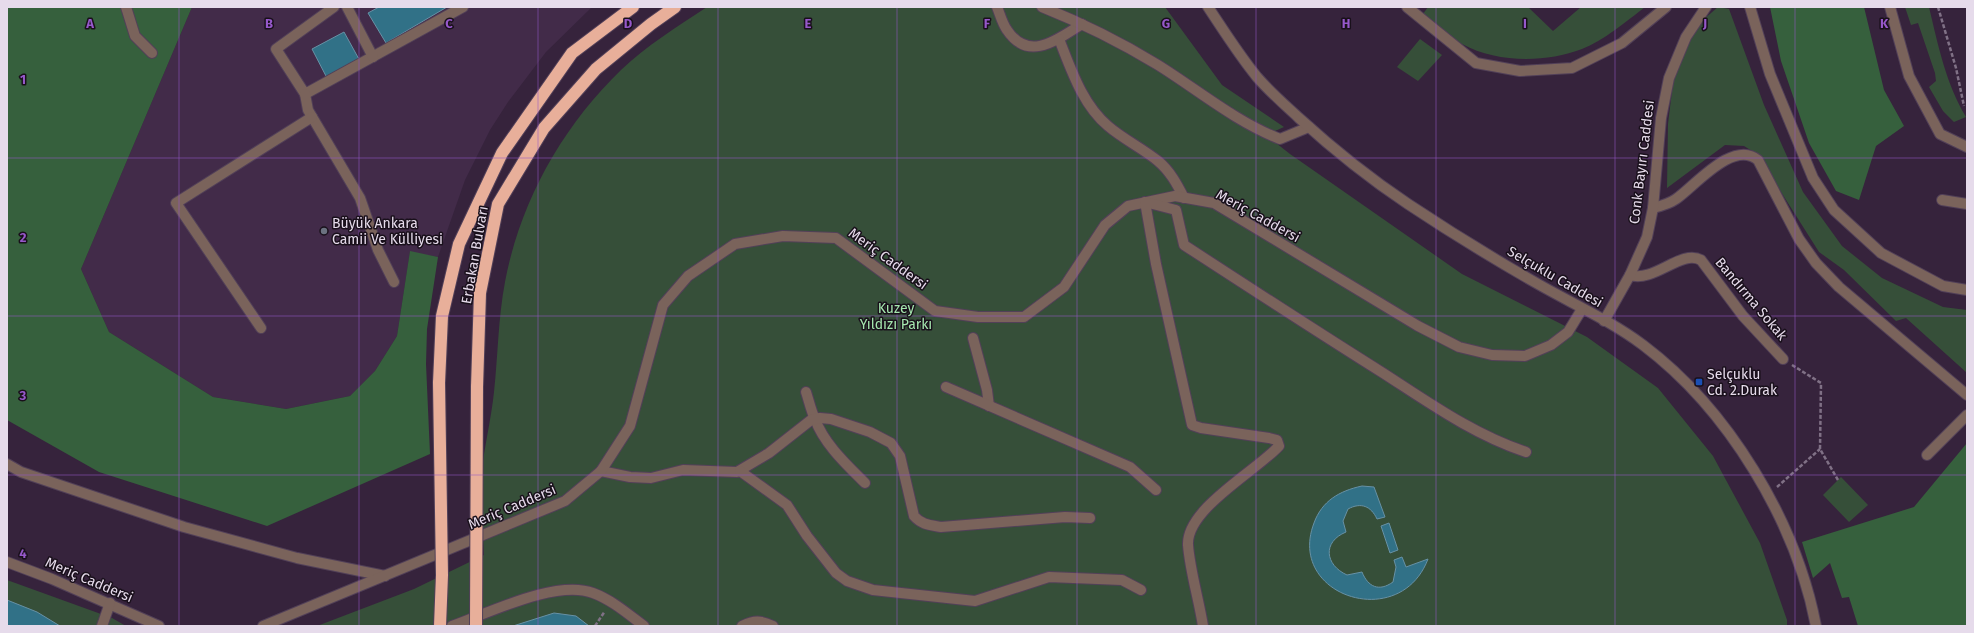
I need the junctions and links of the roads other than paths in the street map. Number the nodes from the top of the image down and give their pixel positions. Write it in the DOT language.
graph roads {
  1 [pos="126,7"];
  2 [pos="334,7"];
  3 [pos="347,7"];
  4 [pos="463,7"];
  5 [pos="633,7"];
  6 [pos="675,7"];
  7 [pos="997,7"];
  8 [pos="1208,7"];
  9 [pos="1407,7"];
  10 [pos="1666,7"];
  11 [pos="1706,7"];
  12 [pos="1750,7"];
  13 [pos="1890,7"];
  14 [pos="1045,8"];
  15 [pos="1082,24"];
  16 [pos="1059,39"];
  17 [pos="152,53"];
  18 [pos="373,57"];
  19 [pos="305,94"];
  20 [pos="312,118"];
  21 [pos="1309,127"];
  22 [pos="1967,148"];
  23 [pos="1184,198"];
  24 [pos="1942,200"];
  25 [pos="1145,202"];
  26 [pos="1967,204"];
  27 [pos="1653,208"];
  28 [pos="1630,275"];
  29 [pos="394,282"];
  30 [pos="1967,290"];
  31 [pos="1582,309"];
  32 [pos="1604,321"];
  33 [pos="261,328"];
  34 [pos="973,338"];
  35 [pos="1783,359"];
  36 [pos="946,387"];
  37 [pos="806,392"];
  38 [pos="1967,395"];
  39 [pos="989,406"];
  40 [pos="1967,415"];
  41 [pos="815,419"];
  42 [pos="1526,452"];
  43 [pos="1927,455"];
  44 [pos="7,464"];
  45 [pos="600,470"];
  46 [pos="740,471"];
  47 [pos="865,483"];
  48 [pos="1156,490"];
  49 [pos="1090,518"];
  50 [pos="7,562"];
  51 [pos="385,576"];
  52 [pos="1141,590"];
  53 [pos="110,603"];
  54 [pos="102,626"];
  55 [pos="159,626"];
  56 [pos="263,626"];
  57 [pos="440,626"];
  58 [pos="452,626"];
  59 [pos="476,626"];
  60 [pos="644,626"];
  61 [pos="742,626"];
  62 [pos="773,626"];
  63 [pos="1203,626"];
  64 [pos="1816,626"];
  1 -- 17 [label="street"];
  2 -- 19 [label="street"];
  3 -- 18 [label="street"];
  4 -- 18 [label="street"];
  5 -- 57 [label="highway, Erbakan Bulvarı, bridge"];
  6 -- 59 [label="highway, Erbakan Bulvarı, bridge"];
  7 -- 16 [label="street"];
  8 -- 21 [label="street, Selçuklu Caddesi"];
  9 -- 10 [label="street"];
  11 -- 27 [label="street, Conk Bayırı Caddesi"];
  12 -- 30 [label="street"];
  13 -- 22 [label="street"];
  14 -- 15 [label="street"];
  15 -- 16 [label="street"];
  15 -- 21 [label="street"];
  16 -- 23 [label="street"];
  18 -- 19 [label="street"];
  19 -- 20 [label="street"];
  20 -- 29 [label="street"];
  20 -- 33 [label="street"];
  21 -- 31 [label="street, Selçuklu Caddesi"];
  23 -- 25 [label="street, Meriç Caddersi"];
  23 -- 31 [label="street, Meriç Caddersi"];
  24 -- 26 [label="street"];
  25 -- 42 [label="street"];
  25 -- 45 [label="street, Meriç Caddersi"];
  25 -- 63 [label="street"];
  27 -- 28 [label="street, Conk Bayırı Caddesi"];
  27 -- 38 [label="street"];
  28 -- 32 [label="street, Conk Bayırı Caddesi"];
  28 -- 35 [label="street, Bandırma Sokak"];
  31 -- 32 [label="street, Selçuklu Caddesi"];
  32 -- 64 [label="street, Selçuklu Caddesi"];
  34 -- 39 [label="street"];
  36 -- 39 [label="street"];
  37 -- 41 [label="street"];
  39 -- 48 [label="street"];
  40 -- 43 [label="street"];
  41 -- 46 [label="street"];
  41 -- 47 [label="street"];
  41 -- 49 [label="street"];
  44 -- 51 [label="street"];
  45 -- 46 [label="street"];
  45 -- 51 [label="street, Meriç Caddersi"];
  46 -- 52 [label="street"];
  50 -- 53 [label="street, Meriç Caddersi"];
  51 -- 56 [label="street, Meriç Caddersi"];
  53 -- 54 [label="street"];
  53 -- 55 [label="street, Meriç Caddersi"];
  58 -- 60 [label="street"];
  61 -- 62 [label="street"];
}
